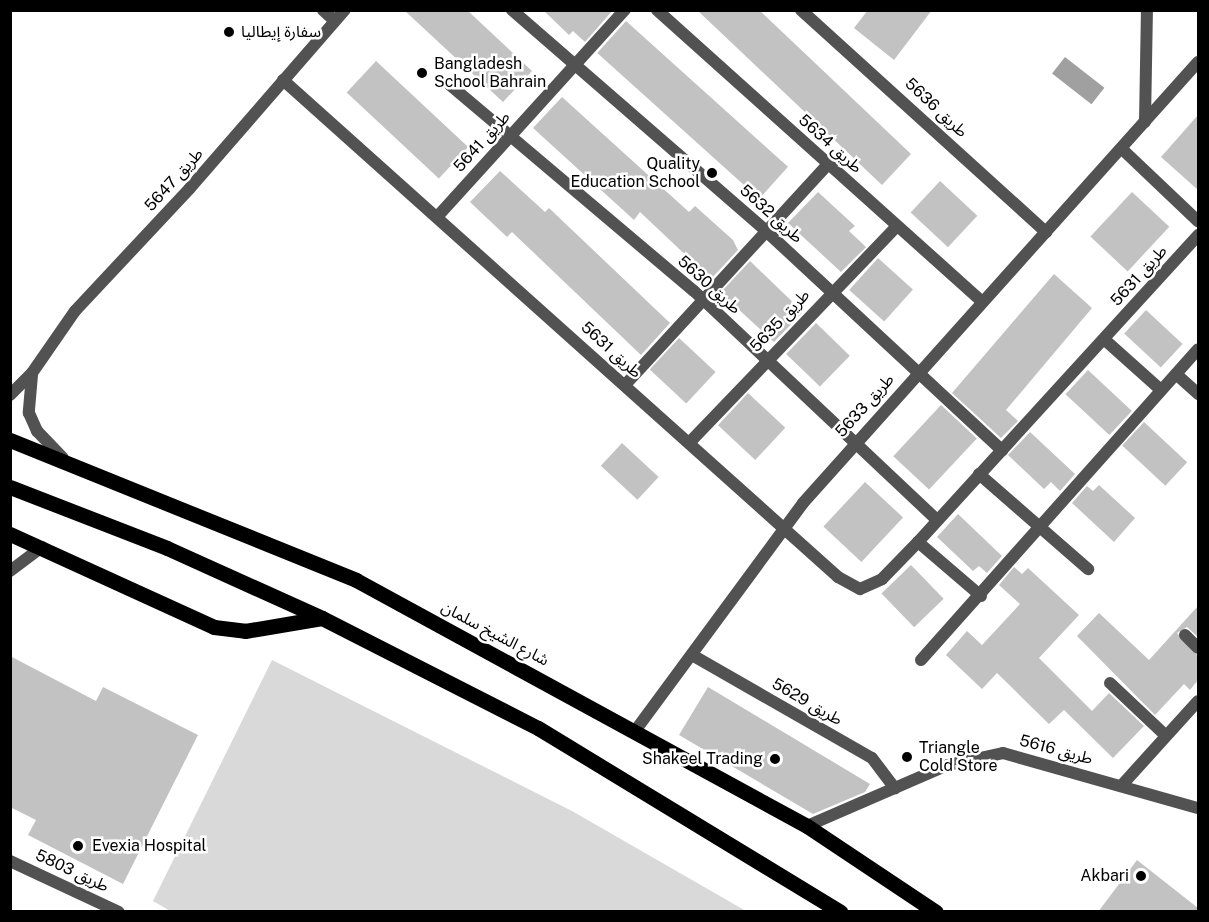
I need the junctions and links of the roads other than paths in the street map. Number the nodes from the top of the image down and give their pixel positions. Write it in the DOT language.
graph roads {
  1 [pos="323,10"];
  2 [pos="345,10"];
  3 [pos="513,10"];
  4 [pos="625,10"];
  5 [pos="657,10"];
  6 [pos="1147,10"];
  7 [pos="809,13"];
  8 [pos="335,21"];
  9 [pos="1198,62"];
  10 [pos="574,64"];
  11 [pos="283,80"];
  12 [pos="450,85"];
  13 [pos="1145,122"];
  14 [pos="509,136"];
  15 [pos="1122,149"];
  16 [pos="828,164"];
  17 [pos="438,217"];
  18 [pos="1198,221"];
  19 [pos="897,226"];
  20 [pos="767,232"];
  21 [pos="1046,232"];
  22 [pos="1198,235"];
  23 [pos="831,290"];
  24 [pos="703,301"];
  25 [pos="982,302"];
  26 [pos="1105,340"];
  27 [pos="1198,349"];
  28 [pos="766,360"];
  29 [pos="917,372"];
  30 [pos="32,374"];
  31 [pos="1176,374"];
  32 [pos="625,385"];
  33 [pos="1161,390"];
  34 [pos="10,394"];
  35 [pos="1198,394"];
  36 [pos="10,440"];
  37 [pos="690,442"];
  38 [pos="854,442"];
  39 [pos="1002,450"];
  40 [pos="63,458"];
  41 [pos="979,474"];
  42 [pos="10,488"];
  43 [pos="937,520"];
  44 [pos="784,527"];
  45 [pos="1039,527"];
  46 [pos="10,534"];
  47 [pos="918,542"];
  48 [pos="42,547"];
  49 [pos="1088,569"];
  50 [pos="10,571"];
  51 [pos="981,596"];
  52 [pos="322,618"];
  53 [pos="1185,635"];
  54 [pos="1198,648"];
  55 [pos="692,655"];
  56 [pos="921,660"];
  57 [pos="1110,683"];
  58 [pos="1198,701"];
  59 [pos="634,731"];
  60 [pos="1166,735"];
  61 [pos="1122,785"];
  62 [pos="895,788"];
  63 [pos="1198,808"];
  64 [pos="807,826"];
  65 [pos="10,861"];
  66 [pos="119,912"];
  67 [pos="841,912"];
  68 [pos="936,912"];
  1 -- 8 [label="street"];
  2 -- 8 [label="street, طريق 5647"];
  3 -- 10 [label="street, طريق 5632"];
  4 -- 10 [label="street, طريق 5641"];
  5 -- 16 [label="street, طريق 5634"];
  6 -- 13 [label="street"];
  7 -- 21 [label="street, طريق 5636"];
  8 -- 11 [label="street, طريق 5647"];
  9 -- 13 [label="street, طريق 5633"];
  10 -- 14 [label="street, طريق 5641"];
  10 -- 20 [label="street, طريق 5632"];
  11 -- 17 [label="street, طريق 5631"];
  11 -- 30 [label="street, طريق 5647"];
  12 -- 14 [label="street, طريق 5630"];
  13 -- 15 [label="street, طريق 5633"];
  14 -- 17 [label="street, طريق 5641"];
  14 -- 24 [label="street, طريق 5630"];
  15 -- 18 [label="street"];
  15 -- 21 [label="street, طريق 5633"];
  16 -- 19 [label="street, طريق 5634"];
  16 -- 20 [label="street"];
  17 -- 32 [label="street, طريق 5631"];
  19 -- 23 [label="street, طريق 5635"];
  19 -- 25 [label="street, طريق 5634"];
  20 -- 23 [label="street, طريق 5632"];
  20 -- 24 [label="street"];
  21 -- 25 [label="street, طريق 5633"];
  22 -- 26 [label="street, طريق 5631"];
  23 -- 28 [label="street, طريق 5635"];
  23 -- 29 [label="street, طريق 5632"];
  24 -- 28 [label="street, طريق 5630"];
  24 -- 32 [label="street"];
  25 -- 29 [label="street, طريق 5633"];
  26 -- 33 [label="street"];
  26 -- 39 [label="street, طريق 5631"];
  27 -- 31 [label="street"];
  28 -- 37 [label="street, طريق 5635"];
  28 -- 38 [label="street, طريق 5630"];
  29 -- 38 [label="street, طريق 5633"];
  29 -- 39 [label="street, طريق 5632"];
  30 -- 34 [label="street, طريق 5647"];
  30 -- 40 [label="street, طريق 5647"];
  31 -- 33 [label="street"];
  31 -- 35 [label="street"];
  32 -- 37 [label="street, طريق 5631"];
  33 -- 45 [label="street"];
  36 -- 40 [label="main road, شارع الشيخ سلمان"];
  37 -- 44 [label="street, طريق 5631"];
  38 -- 43 [label="street, طريق 5630"];
  38 -- 44 [label="street, طريق 5633"];
  39 -- 41 [label="street, طريق 5631"];
  40 -- 59 [label="main road, شارع الشيخ سلمان"];
  41 -- 43 [label="street, طريق 5631"];
  41 -- 45 [label="street"];
  42 -- 52 [label="main road"];
  43 -- 47 [label="street, طريق 5631"];
  44 -- 47 [label="street, طريق 5631"];
  44 -- 55 [label="street, طريق 5633"];
  45 -- 49 [label="street"];
  45 -- 51 [label="street"];
  46 -- 48 [label="main road"];
  47 -- 51 [label="street"];
  48 -- 50 [label="street"];
  48 -- 52 [label="main road"];
  51 -- 56 [label="street"];
  52 -- 67 [label="main road"];
  53 -- 54 [label="street"];
  55 -- 59 [label="street, طريق 5633"];
  55 -- 62 [label="street, طريق 5629"];
  57 -- 60 [label="street"];
  58 -- 60 [label="street"];
  59 -- 64 [label="main road, شارع الشيخ سلمان"];
  60 -- 61 [label="street"];
  61 -- 62 [label="street, طريق 5616"];
  61 -- 63 [label="street, طريق 5616"];
  62 -- 64 [label="street, طريق 5616"];
  64 -- 68 [label="main road, شارع الشيخ سلمان"];
  65 -- 66 [label="street, طريق 5803"];
}
